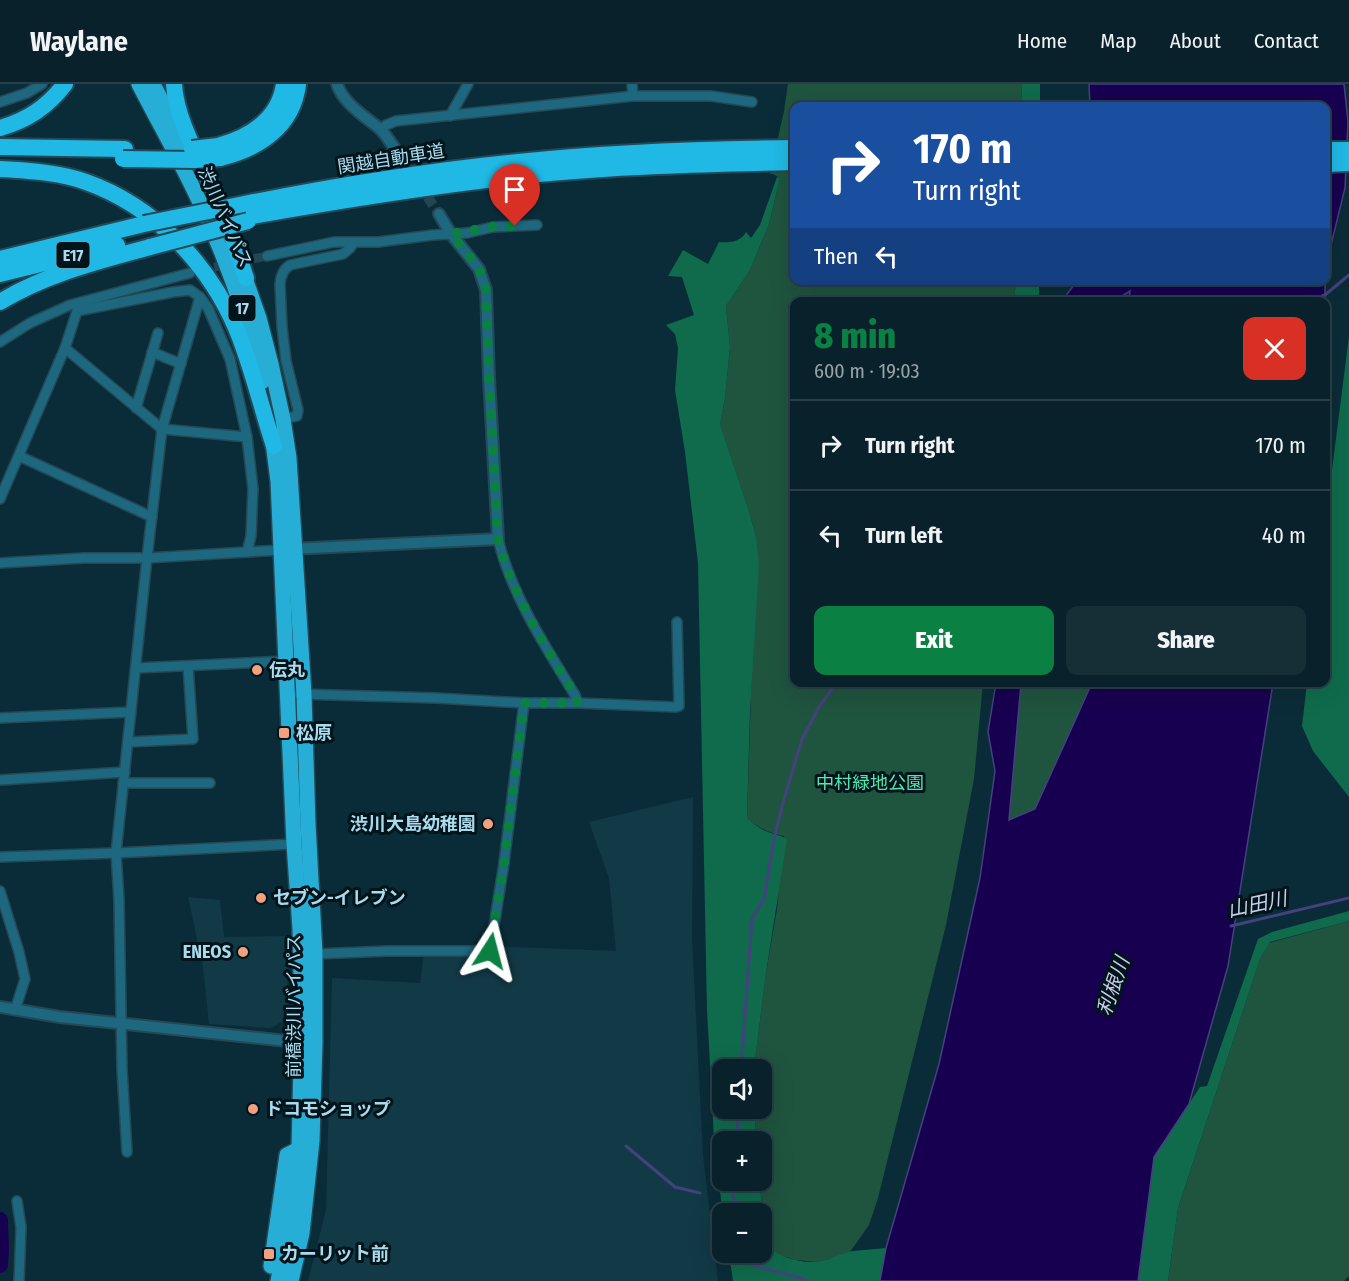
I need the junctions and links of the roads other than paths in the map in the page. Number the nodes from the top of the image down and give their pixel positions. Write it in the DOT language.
graph roads {
  1 [pos="42,84"];
  2 [pos="65,84"];
  3 [pos="139,84"];
  4 [pos="153,84"];
  5 [pos="174,84"];
  6 [pos="284,84"];
  7 [pos="298,84"];
  8 [pos="337,84"];
  9 [pos="468,84"];
  10 [pos="632,84"];
  11 [pos="633,96"];
  12 [pos="0,102"];
  13 [pos="752,102"];
  14 [pos="450,116"];
  15 [pos="0,128"];
  16 [pos="381,130"];
  17 [pos="0,147"];
  18 [pos="394,147"];
  19 [pos="790,149"];
  20 [pos="1330,150"];
  21 [pos="1349,150"];
  22 [pos="219,152"];
  23 [pos="124,154"];
  24 [pos="751,156"];
  25 [pos="0,157"];
  26 [pos="790,161"];
  27 [pos="1349,163"];
  28 [pos="1330,164"];
  29 [pos="0,169"];
  30 [pos="246,214"];
  31 [pos="439,214"];
  32 [pos="537,225"];
  33 [pos="451,234"];
  34 [pos="147,236"];
  35 [pos="354,242"];
  36 [pos="267,256"];
  37 [pos="0,259"];
  38 [pos="190,273"];
  39 [pos="0,274"];
  40 [pos="246,278"];
  41 [pos="200,297"];
  42 [pos="0,302"];
  43 [pos="73,308"];
  44 [pos="158,333"];
  45 [pos="0,342"];
  46 [pos="65,348"];
  47 [pos="152,352"];
  48 [pos="181,364"];
  49 [pos="136,408"];
  50 [pos="283,419"];
  51 [pos="162,429"];
  52 [pos="247,437"];
  53 [pos="274,446"];
  54 [pos="19,456"];
  55 [pos="0,499"];
  56 [pos="152,517"];
  57 [pos="498,539"];
  58 [pos="288,549"];
  59 [pos="247,552"];
  60 [pos="147,558"];
  61 [pos="0,563"];
  62 [pos="677,622"];
  63 [pos="294,660"];
  64 [pos="188,666"];
  65 [pos="136,668"];
  66 [pos="288,694"];
  67 [pos="304,694"];
  68 [pos="524,703"];
  69 [pos="578,703"];
  70 [pos="131,712"];
  71 [pos="0,718"];
  72 [pos="128,742"];
  73 [pos="124,772"];
  74 [pos="0,780"];
  75 [pos="123,783"];
  76 [pos="210,783"];
  77 [pos="294,844"];
  78 [pos="116,853"];
  79 [pos="0,857"];
  80 [pos="0,891"];
  81 [pos="315,954"];
  82 [pos="0,1007"];
  83 [pos="15,1010"];
  84 [pos="122,1024"];
  85 [pos="309,1043"];
  86 [pos="299,1149"];
  87 [pos="127,1152"];
  88 [pos="17,1201"];
  89 [pos="19,1281"];
  90 [pos="268,1281"];
  91 [pos="278,1281"];
  92 [pos="291,1281"];
  1 -- 12 [label="street"];
  2 -- 15 [label="highway"];
  3 -- 53 [label="highway, 渋川バイパス / 17"];
  4 -- 40 [label="highway, 渋川バイパス / 17"];
  5 -- 40 [label="highway"];
  6 -- 22 [label="highway"];
  7 -- 22 [label="highway"];
  8 -- 16 [label="street"];
  9 -- 14 [label="street"];
  10 -- 11 [label="street"];
  11 -- 13 [label="street"];
  11 -- 14 [label="street"];
  14 -- 16 [label="street"];
  16 -- 18 [label="street"];
  17 -- 23 [label="highway"];
  19 -- 24 [label="highway, 関越自動車道 / E17"];
  20 -- 21 [label="highway"];
  22 -- 23 [label="highway, bridge"];
  23 -- 25 [label="highway"];
  24 -- 26 [label="highway, 関越自動車道 / E17"];
  24 -- 30 [label="highway, 関越自動車道 / E17"];
  24 -- 30 [label="highway, 関越自動車道 / E17"];
  27 -- 28 [label="highway"];
  29 -- 53 [label="highway"];
  30 -- 34 [label="highway, 関越自動車道 / E17, bridge"];
  31 -- 33 [label="street"];
  32 -- 33 [label="street"];
  33 -- 35 [label="street"];
  33 -- 57 [label="street"];
  34 -- 37 [label="highway, 関越自動車道 / E17"];
  34 -- 39 [label="highway, 関越自動車道 / E17"];
  34 -- 42 [label="highway"];
  35 -- 36 [label="street"];
  35 -- 50 [label="street"];
  38 -- 43 [label="street"];
  40 -- 50 [label="highway, 渋川バイパス / 17"];
  41 -- 43 [label="street"];
  41 -- 48 [label="street"];
  41 -- 52 [label="street"];
  43 -- 45 [label="street"];
  43 -- 46 [label="street"];
  44 -- 47 [label="street"];
  46 -- 49 [label="street"];
  46 -- 54 [label="street"];
  47 -- 48 [label="street"];
  47 -- 49 [label="street"];
  48 -- 51 [label="street"];
  49 -- 51 [label="street"];
  50 -- 58 [label="highway, 渋川バイパス / 17"];
  51 -- 52 [label="street"];
  51 -- 56 [label="street"];
  52 -- 59 [label="street"];
  53 -- 58 [label="highway, 渋川バイパス / 17"];
  54 -- 55 [label="street"];
  54 -- 56 [label="street"];
  56 -- 60 [label="street"];
  57 -- 58 [label="street"];
  57 -- 69 [label="street"];
  58 -- 59 [label="street"];
  58 -- 63 [label="highway, 前橋渋川バイパス / 17"];
  59 -- 60 [label="street"];
  60 -- 61 [label="street"];
  60 -- 65 [label="street"];
  62 -- 69 [label="street"];
  63 -- 64 [label="street"];
  63 -- 66 [label="highway, 前橋渋川バイパス / 17"];
  63 -- 67 [label="highway, 前橋渋川バイパス / 17"];
  64 -- 65 [label="street"];
  64 -- 72 [label="street"];
  65 -- 70 [label="street"];
  66 -- 67 [label="street"];
  66 -- 77 [label="highway, 前橋渋川バイパス / 17"];
  67 -- 68 [label="street"];
  67 -- 81 [label="highway, 前橋渋川バイパス / 17"];
  68 -- 69 [label="street"];
  68 -- 81 [label="street"];
  70 -- 71 [label="street"];
  70 -- 72 [label="street"];
  72 -- 73 [label="street"];
  73 -- 74 [label="street"];
  73 -- 75 [label="street"];
  75 -- 76 [label="street"];
  75 -- 78 [label="street"];
  77 -- 78 [label="street"];
  77 -- 85 [label="highway, 前橋渋川バイパス / 17"];
  78 -- 79 [label="street"];
  78 -- 84 [label="street"];
  80 -- 83 [label="street"];
  81 -- 85 [label="highway, 前橋渋川バイパス / 17"];
  82 -- 83 [label="street"];
  83 -- 84 [label="street"];
  84 -- 85 [label="street"];
  84 -- 87 [label="street"];
  85 -- 86 [label="highway, 前橋渋川バイパス / 17"];
  85 -- 92 [label="highway, 前橋渋川バイパス / 17"];
  86 -- 90 [label="highway"];
  86 -- 91 [label="highway, 前橋渋川バイパス / 17"];
  88 -- 89 [label="street"];
}
